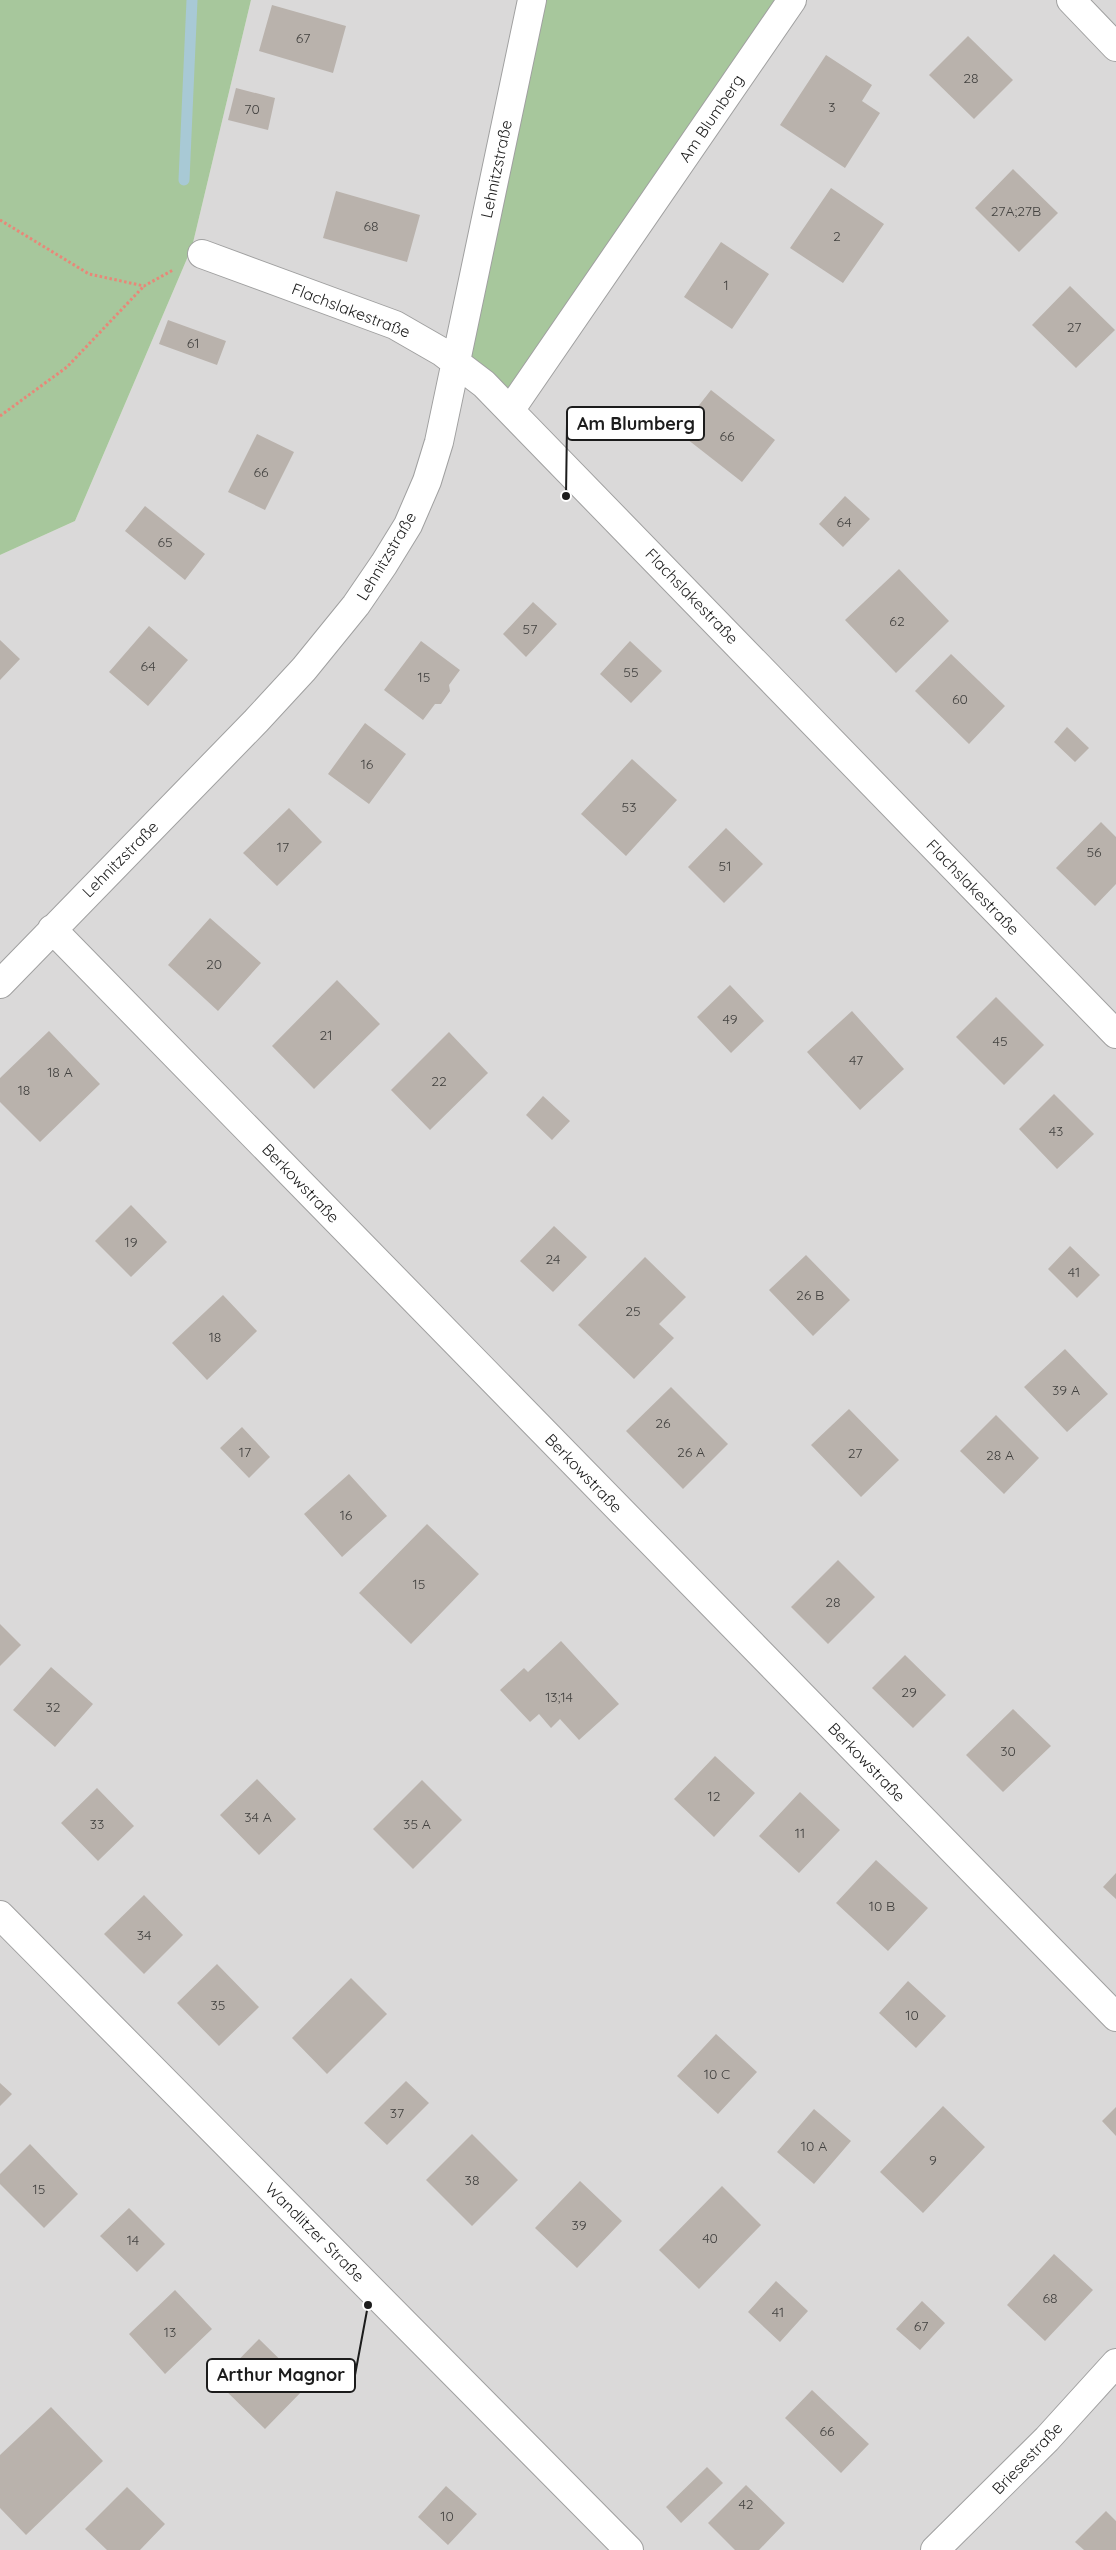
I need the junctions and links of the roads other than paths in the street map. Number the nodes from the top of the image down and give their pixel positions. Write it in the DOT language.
graph roads {
  1 [pos="532,0"];
  2 [pos="792,0"];
  3 [pos="1071,0"];
  4 [pos="1116,47"];
  5 [pos="202,254"];
  6 [pos="455,361"];
  7 [pos="511,409"];
  8 [pos="52,929"];
  9 [pos="0,984"];
  10 [pos="1116,1034"];
  11 [pos="0,1915"];
  12 [pos="1116,2017"];
  13 [pos="1116,2363"];
  14 [pos="630,2550"];
  15 [pos="936,2550"];
  1 -- 6 [label="street, Lehnitzstraße"];
  2 -- 7 [label="street, Am Blumberg"];
  3 -- 4 [label="street"];
  5 -- 6 [label="street, Flachslakestraße"];
  6 -- 7 [label="street, Flachslakestraße"];
  6 -- 8 [label="street, Lehnitzstraße"];
  7 -- 10 [label="street, Flachslakestraße"];
  8 -- 9 [label="street, Lehnitzstraße"];
  8 -- 12 [label="street, Berkowstraße"];
  11 -- 14 [label="street, Wandlitzer Straße"];
  13 -- 15 [label="street, Briesestraße"];
}
